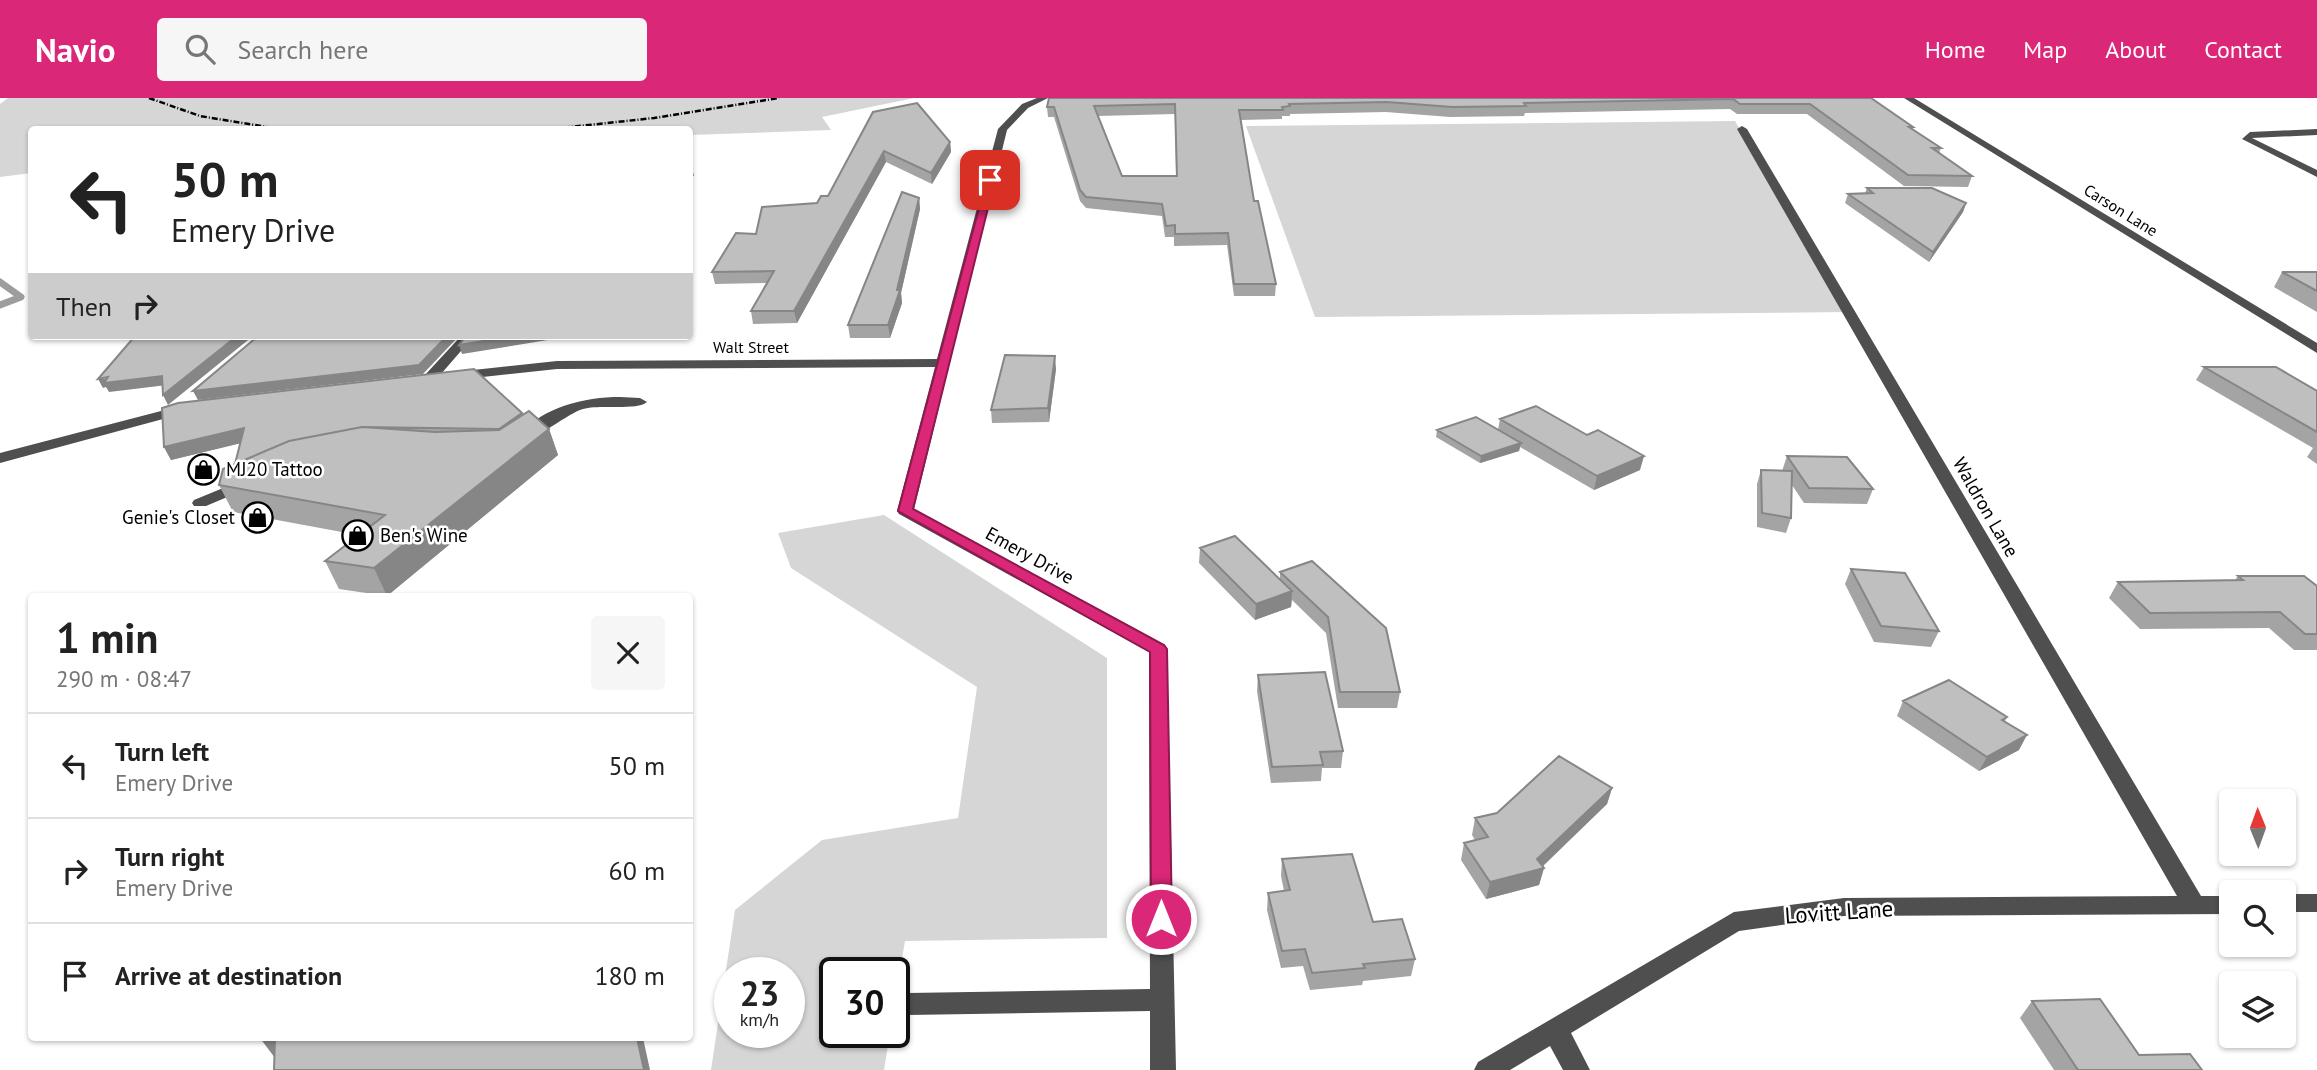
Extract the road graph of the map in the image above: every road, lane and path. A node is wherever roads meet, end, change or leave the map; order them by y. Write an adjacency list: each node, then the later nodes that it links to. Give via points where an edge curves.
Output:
1 (1044, 98): 8 (street, Emery Drive, via 1025,106 1003,129)
2 (1908, 98): 7 (street, Carson Lane)
3 (1742, 129): 17 (street, Waldron Lane)
4 (2317, 132): 5 (street, via 2250,135 2247,139)
5 (2317, 174)
6 (464, 340): 8 (street, Walt Street, via 422,380 557,365)
7 (2317, 349)
8 (945, 363): 19 (street, Emery Drive, via 905,511 1158,649)
9 (193, 402): 12 (street, via 172,412)
10 (640, 402): 11 (street, via 597,400 564,409)
11 (508, 448)
12 (0, 458)
13 (261, 477): 14 (street)
14 (200, 503)
15 (2317, 903): 16 (street)
16 (2296, 904)
17 (2194, 905): 18 (street, Lovitt Lane); 21 (street, Lovitt Lane, via 1844,907 1734,922)
18 (2219, 905)
19 (1162, 1000): 20 (street); 22 (street, Emery Drive)
20 (910, 1004)
21 (1555, 1029): 23 (street, Lovitt Lane); 24 (street)
22 (1163, 1070)
23 (1487, 1070)
24 (1577, 1070)

